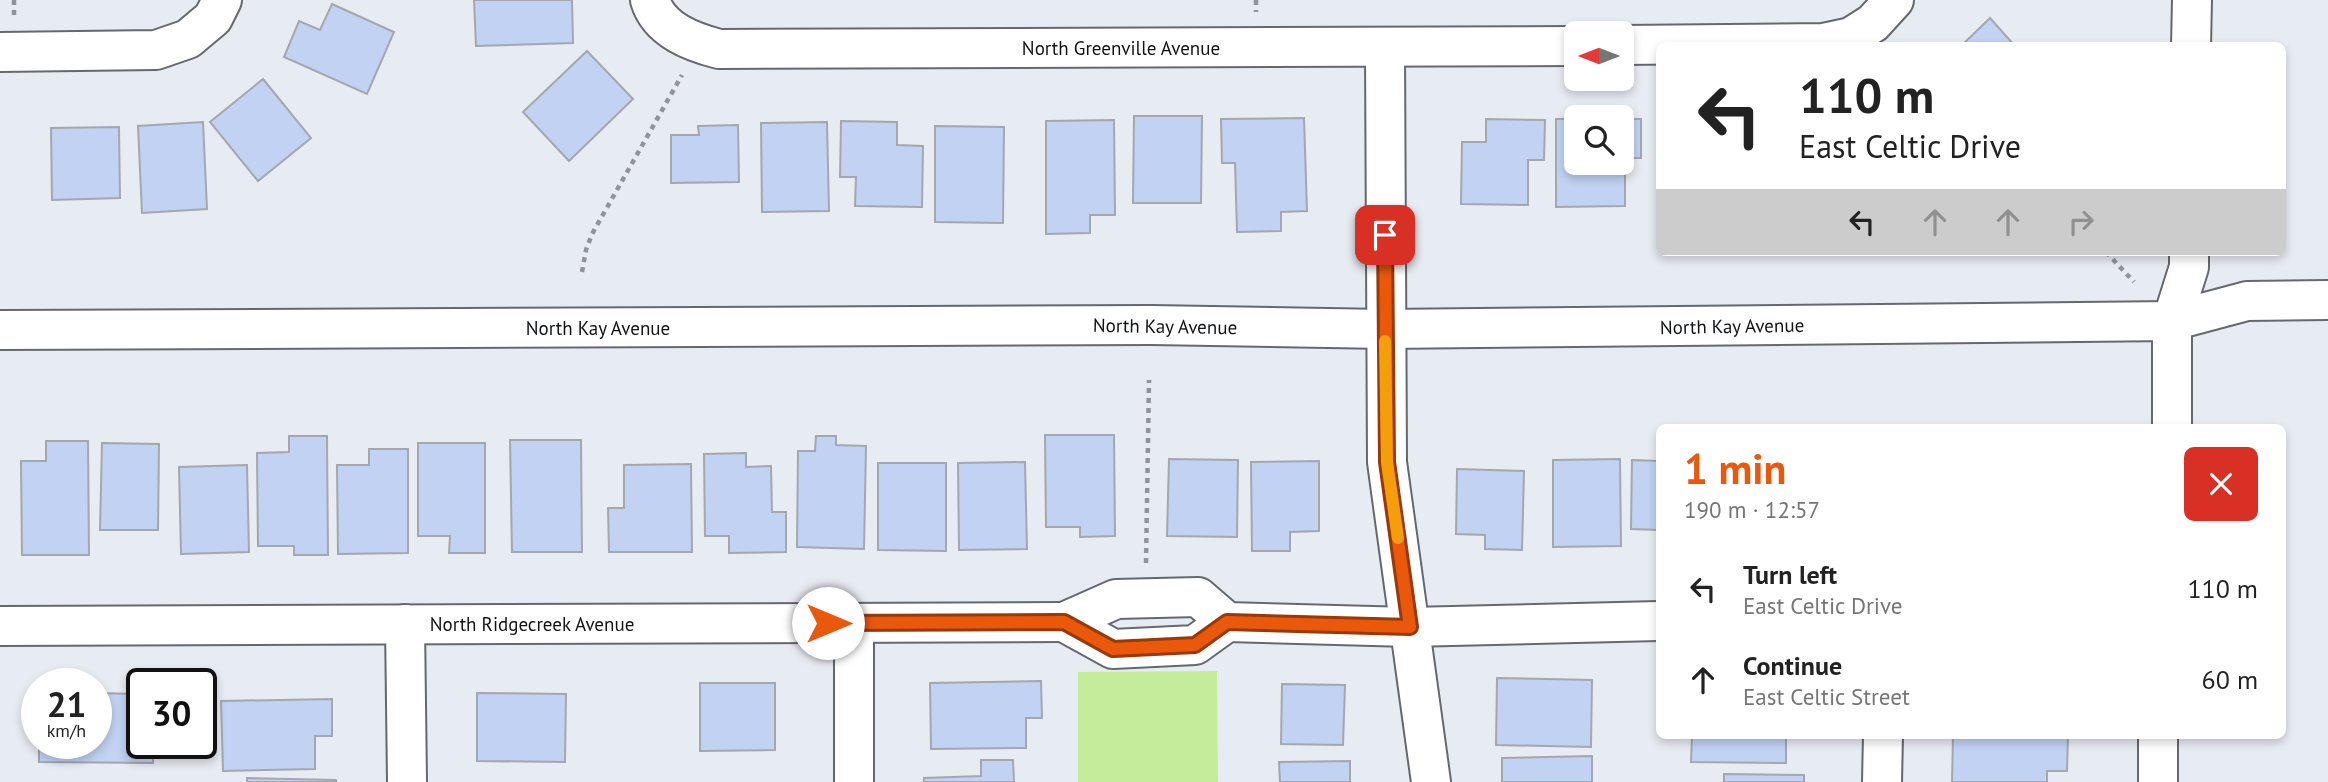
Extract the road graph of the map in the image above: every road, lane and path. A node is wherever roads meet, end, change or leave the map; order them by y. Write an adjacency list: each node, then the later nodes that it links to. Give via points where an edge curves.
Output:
1 (2192, 0): 6 (street)
2 (218, 9): 11 (street, via 188,39 156,50)
3 (1883, 11): 5 (street, via 1851,37)
4 (660, 15): 10 (street, North Greenville Avenue, via 696,43 719,49)
5 (1828, 42)
6 (2191, 42)
7 (1656, 45): 9 (street)
8 (1564, 46): 10 (street, North Greenville Avenue)
9 (1634, 46)
10 (1385, 48): 19 (street)
11 (0, 52)
12 (686, 68): 15 (path, via 592,234)
13 (2110, 256): 16 (path)
14 (2189, 256): 18 (street)
15 (582, 272)
16 (2134, 282)
17 (2328, 300): 18 (street, North Kay Avenue, via 2247,301)
18 (2172, 321): 19 (street, North Kay Avenue); 22 (street)
19 (1385, 329): 20 (street, North Kay Avenue, via 1137,325); 30 (street, via 1387,462)
20 (0, 330)
21 (1149, 380): 23 (path)
22 (2172, 424)
23 (1145, 598): 26 (street, North Ridgecreek Avenue, via 1116,599); 27 (street, North Ridgecreek Avenue, via 1198,597)
24 (1656, 621): 30 (street)
25 (854, 622): 26 (street, North Ridgecreek Avenue); 28 (street, North Ridgecreek Avenue); 34 (street)
26 (1064, 622): 27 (street, North Ridgecreek Avenue, via 1113,649 1195,645)
27 (1227, 622): 30 (street)
28 (405, 624): 29 (street, North Ridgecreek Avenue); 33 (street)
29 (0, 626)
30 (1410, 627): 35 (street)
31 (1883, 739): 36 (street)
32 (2158, 739): 37 (street)
33 (407, 782)
34 (854, 782)
35 (1431, 782)
36 (1882, 782)
37 (2158, 782)

